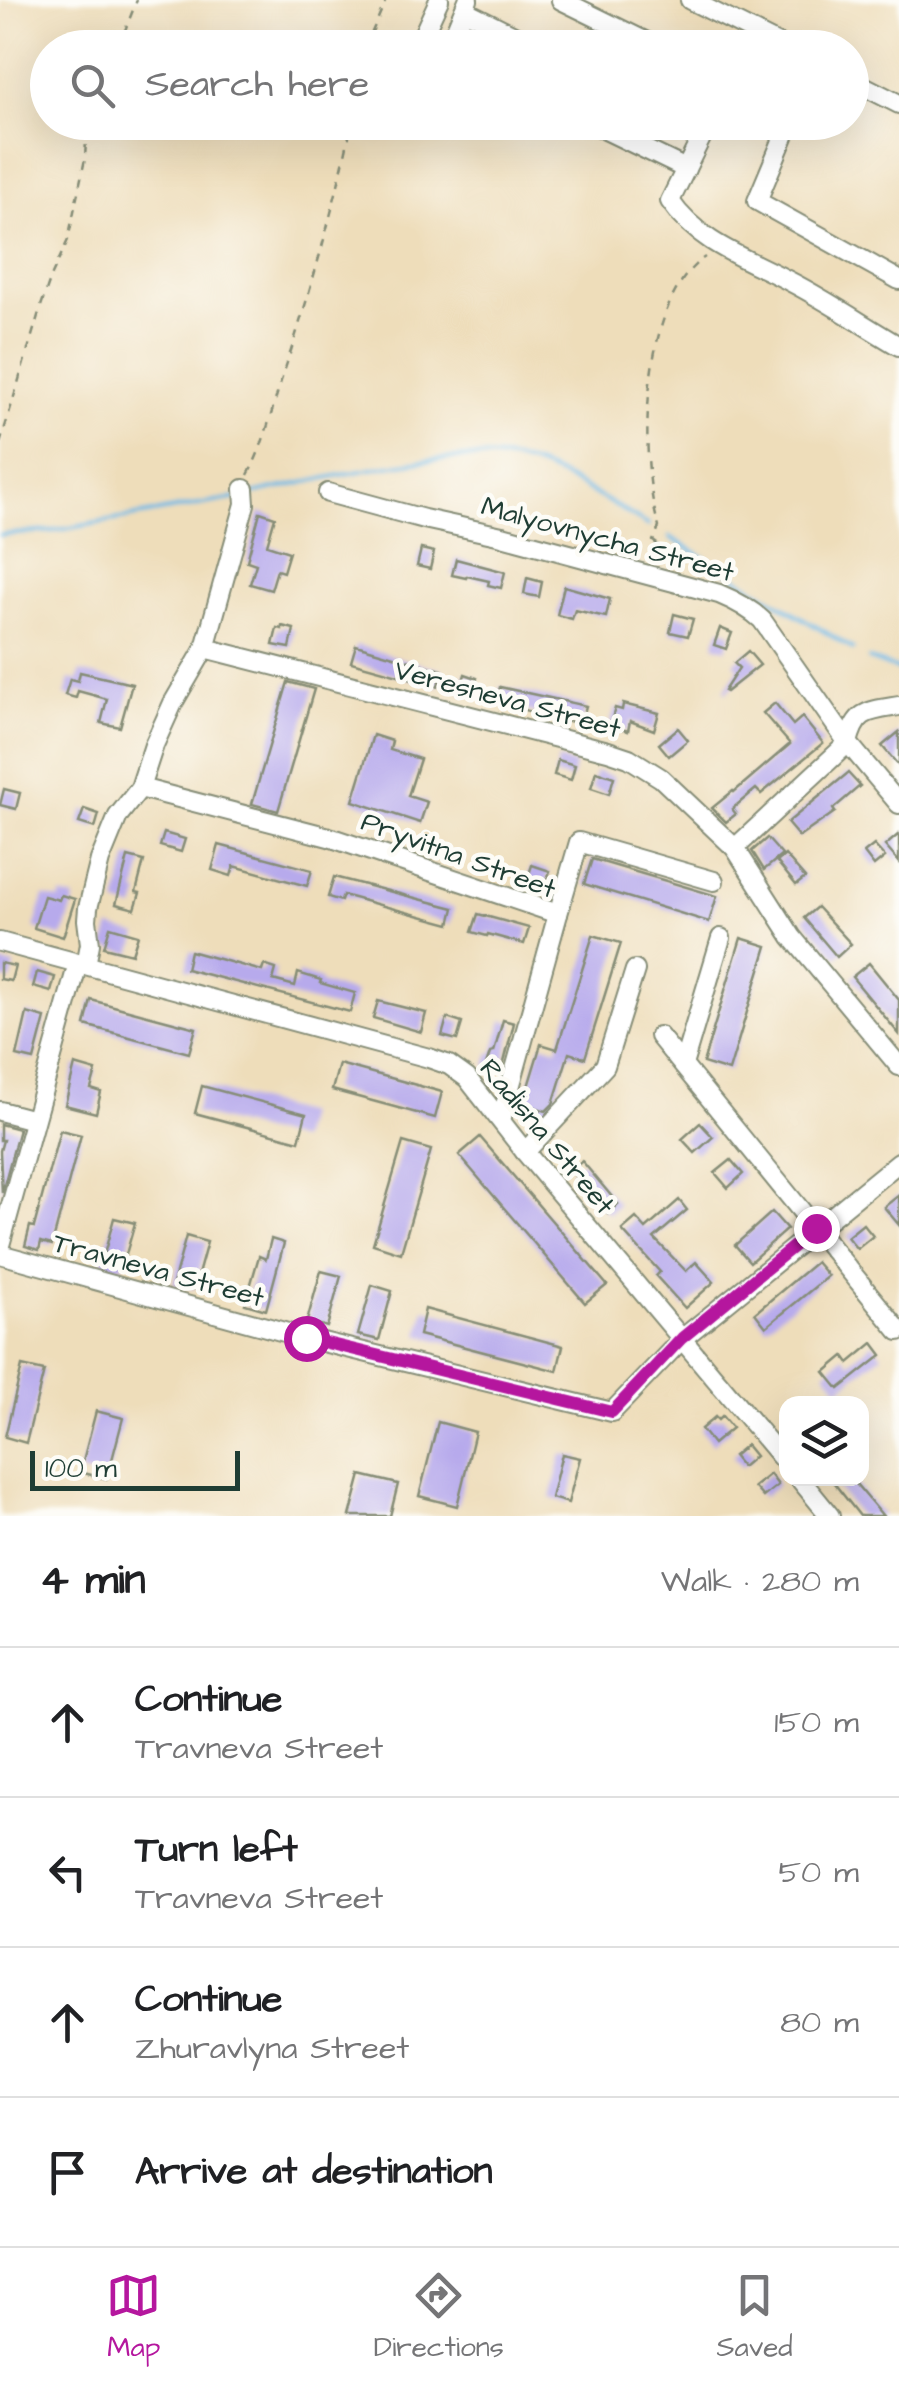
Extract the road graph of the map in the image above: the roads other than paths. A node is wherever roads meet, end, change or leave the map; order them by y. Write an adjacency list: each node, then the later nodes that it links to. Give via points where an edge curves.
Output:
1 (439, 0): 5 (street)
2 (561, 0): 8 (street)
3 (690, 0): 9 (street)
4 (466, 5): 6 (street); 7 (street)
5 (425, 30)
6 (456, 30)
7 (509, 30)
8 (622, 30)
9 (750, 30)
10 (869, 89): 11 (street)
11 (899, 104)
12 (626, 140): 15 (street)
13 (697, 140): 15 (street)
14 (783, 140): 16 (street, via 757,202)
15 (686, 169): 17 (street, via 670,201 681,218)
16 (899, 280)
17 (899, 346)
18 (328, 493): 22 (street, Malyovnycha Street, via 719,594 749,608)
19 (245, 496): 20 (street)
20 (205, 648): 23 (street, via 172,703); 25 (street, Veresneva Street, via 629,758 661,778)
21 (899, 706): 22 (street, via 862,715)
22 (848, 743): 24 (street, Malyovnycha Street); 25 (street)
23 (140, 788): 27 (street, Pryvitna Street, via 328,837); 30 (street, via 118,816 100,860)
24 (899, 804)
25 (735, 848): 34 (street, Veresneva Street, via 792,938)
26 (714, 881): 27 (street, via 579,842)
27 (558, 914): 37 (street, Pryvitna Street)
28 (721, 938): 33 (street)
29 (0, 942): 30 (street, Radisna Street)
30 (82, 964): 36 (street); 37 (street, Radisna Street, via 450,1065)
31 (635, 970): 38 (street, via 604,1066)
32 (659, 1036): 33 (street)
33 (683, 1065): 40 (street)
34 (899, 1066)
35 (0, 1111): 36 (street)
36 (34, 1120): 41 (street)
37 (500, 1120): 38 (street, Radisna Street)
38 (525, 1152): 44 (street, Radisna Street)
39 (899, 1162): 40 (street)
40 (816, 1228): 43 (street); 44 (street)
41 (0, 1244)
42 (0, 1254): 44 (street, Travneva Street, via 612,1412)
43 (899, 1331)
44 (682, 1338): 45 (street, Radisna Street)
45 (779, 1455)
46 (806, 1486): 47 (street)
47 (830, 1516)

